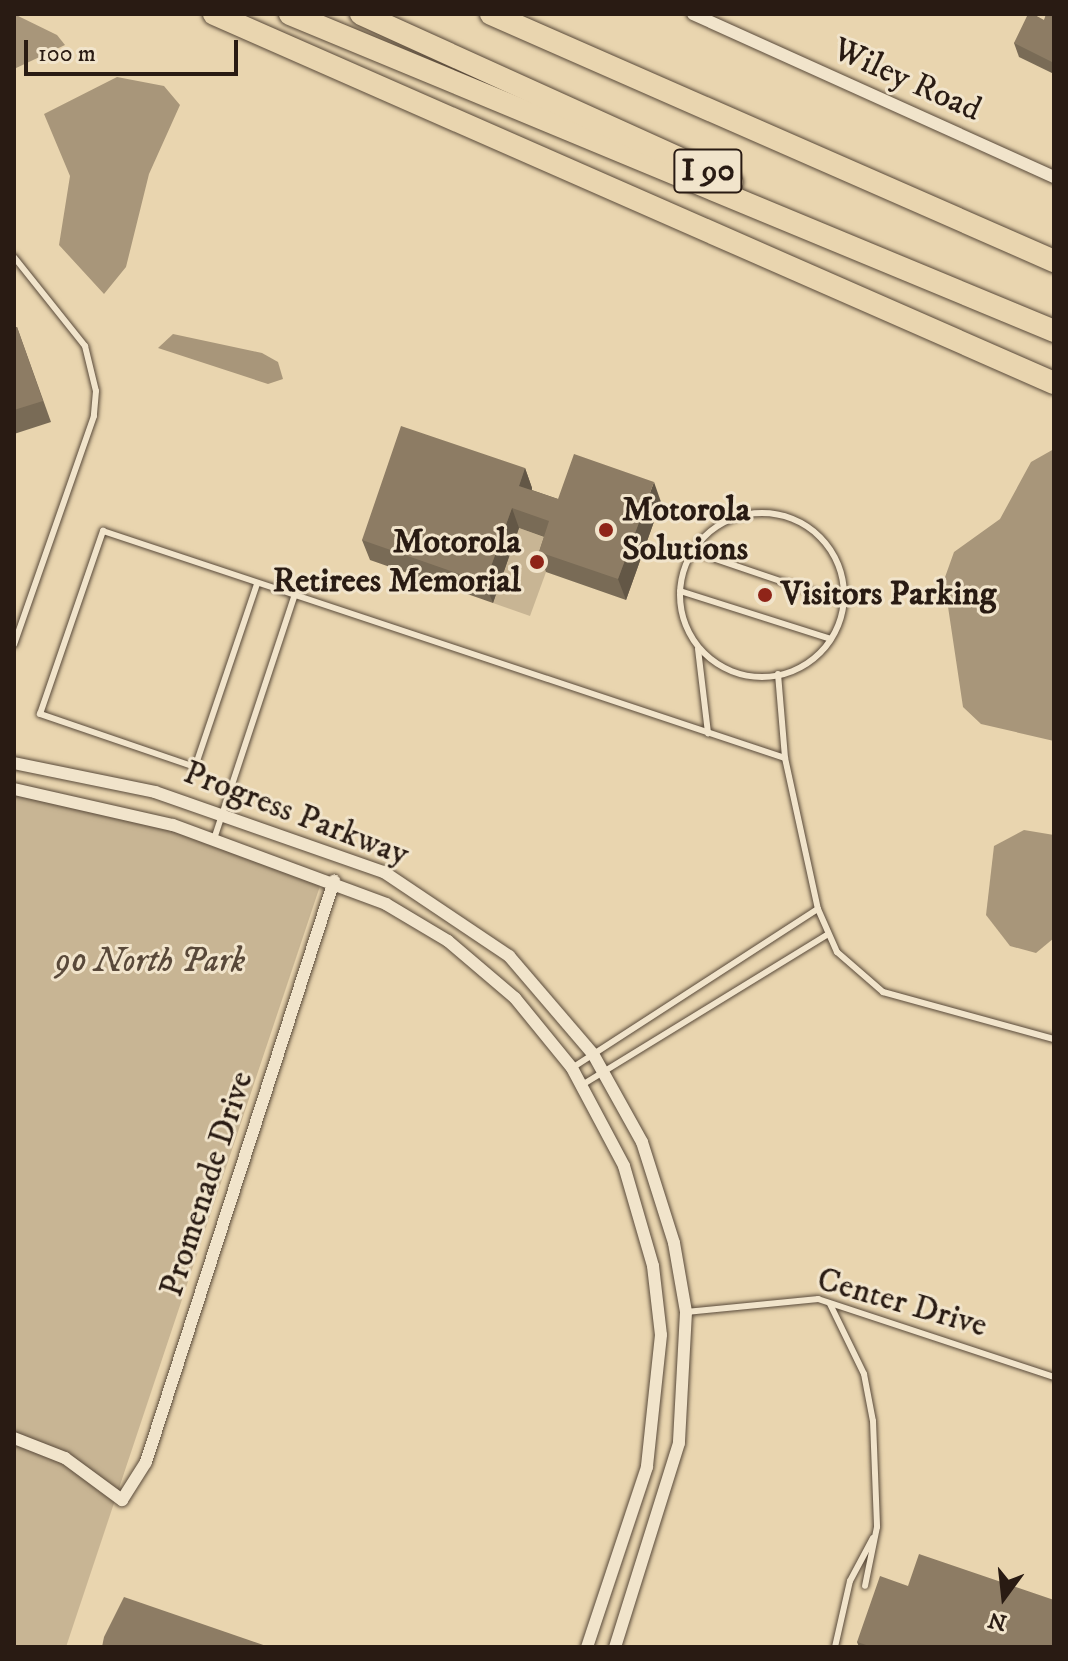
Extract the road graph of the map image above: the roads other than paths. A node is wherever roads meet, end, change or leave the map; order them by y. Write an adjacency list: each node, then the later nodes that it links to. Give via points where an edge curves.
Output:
1 (214, 14): 10 (highway)
2 (290, 14): 9 (highway)
3 (361, 14): 9 (highway, I 90)
4 (491, 14): 8 (highway, I 90)
5 (693, 14): 6 (street, Wiley Road)
6 (1054, 177)
7 (14, 257): 17 (lane, via 85,346 96,391 94,416)
8 (1054, 261)
9 (1054, 330)
10 (1054, 383)
11 (692, 551): 13 (lane); 15 (lane); 15 (lane, via 735,518 789,517 832,550)
12 (257, 584): 12 (lane, via 195,767 40,714 103,531); 14 (lane)
13 (680, 591): 16 (lane); 18 (lane, via 686,629)
14 (294, 597): 20 (lane); 24 (lane)
15 (845, 603): 16 (lane)
16 (831, 639): 19 (lane, via 798,671)
17 (14, 644)
18 (698, 649): 19 (lane, via 751,678); 20 (lane)
19 (778, 674): 21 (lane)
20 (708, 733): 21 (lane)
21 (785, 758): 27 (lane)
22 (14, 763): 24 (street, Progress Parkway)
23 (14, 789): 25 (street, Progress Parkway)
24 (223, 812): 25 (lane); 30 (street, Progress Parkway, via 362,862 445,907 538,985)
25 (214, 839): 26 (street, Progress Parkway)
26 (334, 881): 31 (street, Progress Parkway, via 417,921 480,966); 37 (street, Promenade Drive, via 146,1462 122,1500 65,1458)
27 (818, 909): 28 (lane); 30 (lane)
28 (827, 935): 29 (lane, via 857,974 883,992); 32 (lane)
29 (1054, 1039)
30 (593, 1054): 31 (lane); 32 (street, Progress Parkway)
31 (572, 1068): 33 (street, Progress Parkway)
32 (604, 1072): 33 (lane); 35 (street, Progress Parkway, via 642,1142 674,1243)
33 (582, 1085): 40 (street, Progress Parkway, via 624,1166 653,1266 661,1335 647,1467)
34 (829, 1302): 35 (lane, Center Drive); 36 (lane, Center Drive); 38 (lane, via 864,1374)
35 (686, 1312): 41 (street, Progress Parkway, via 679,1443)
36 (1054, 1377)
37 (14, 1438)
38 (876, 1532): 39 (lane); 42 (lane, via 850,1581)
39 (865, 1586)
40 (587, 1647)
41 (615, 1647)
42 (835, 1647)

